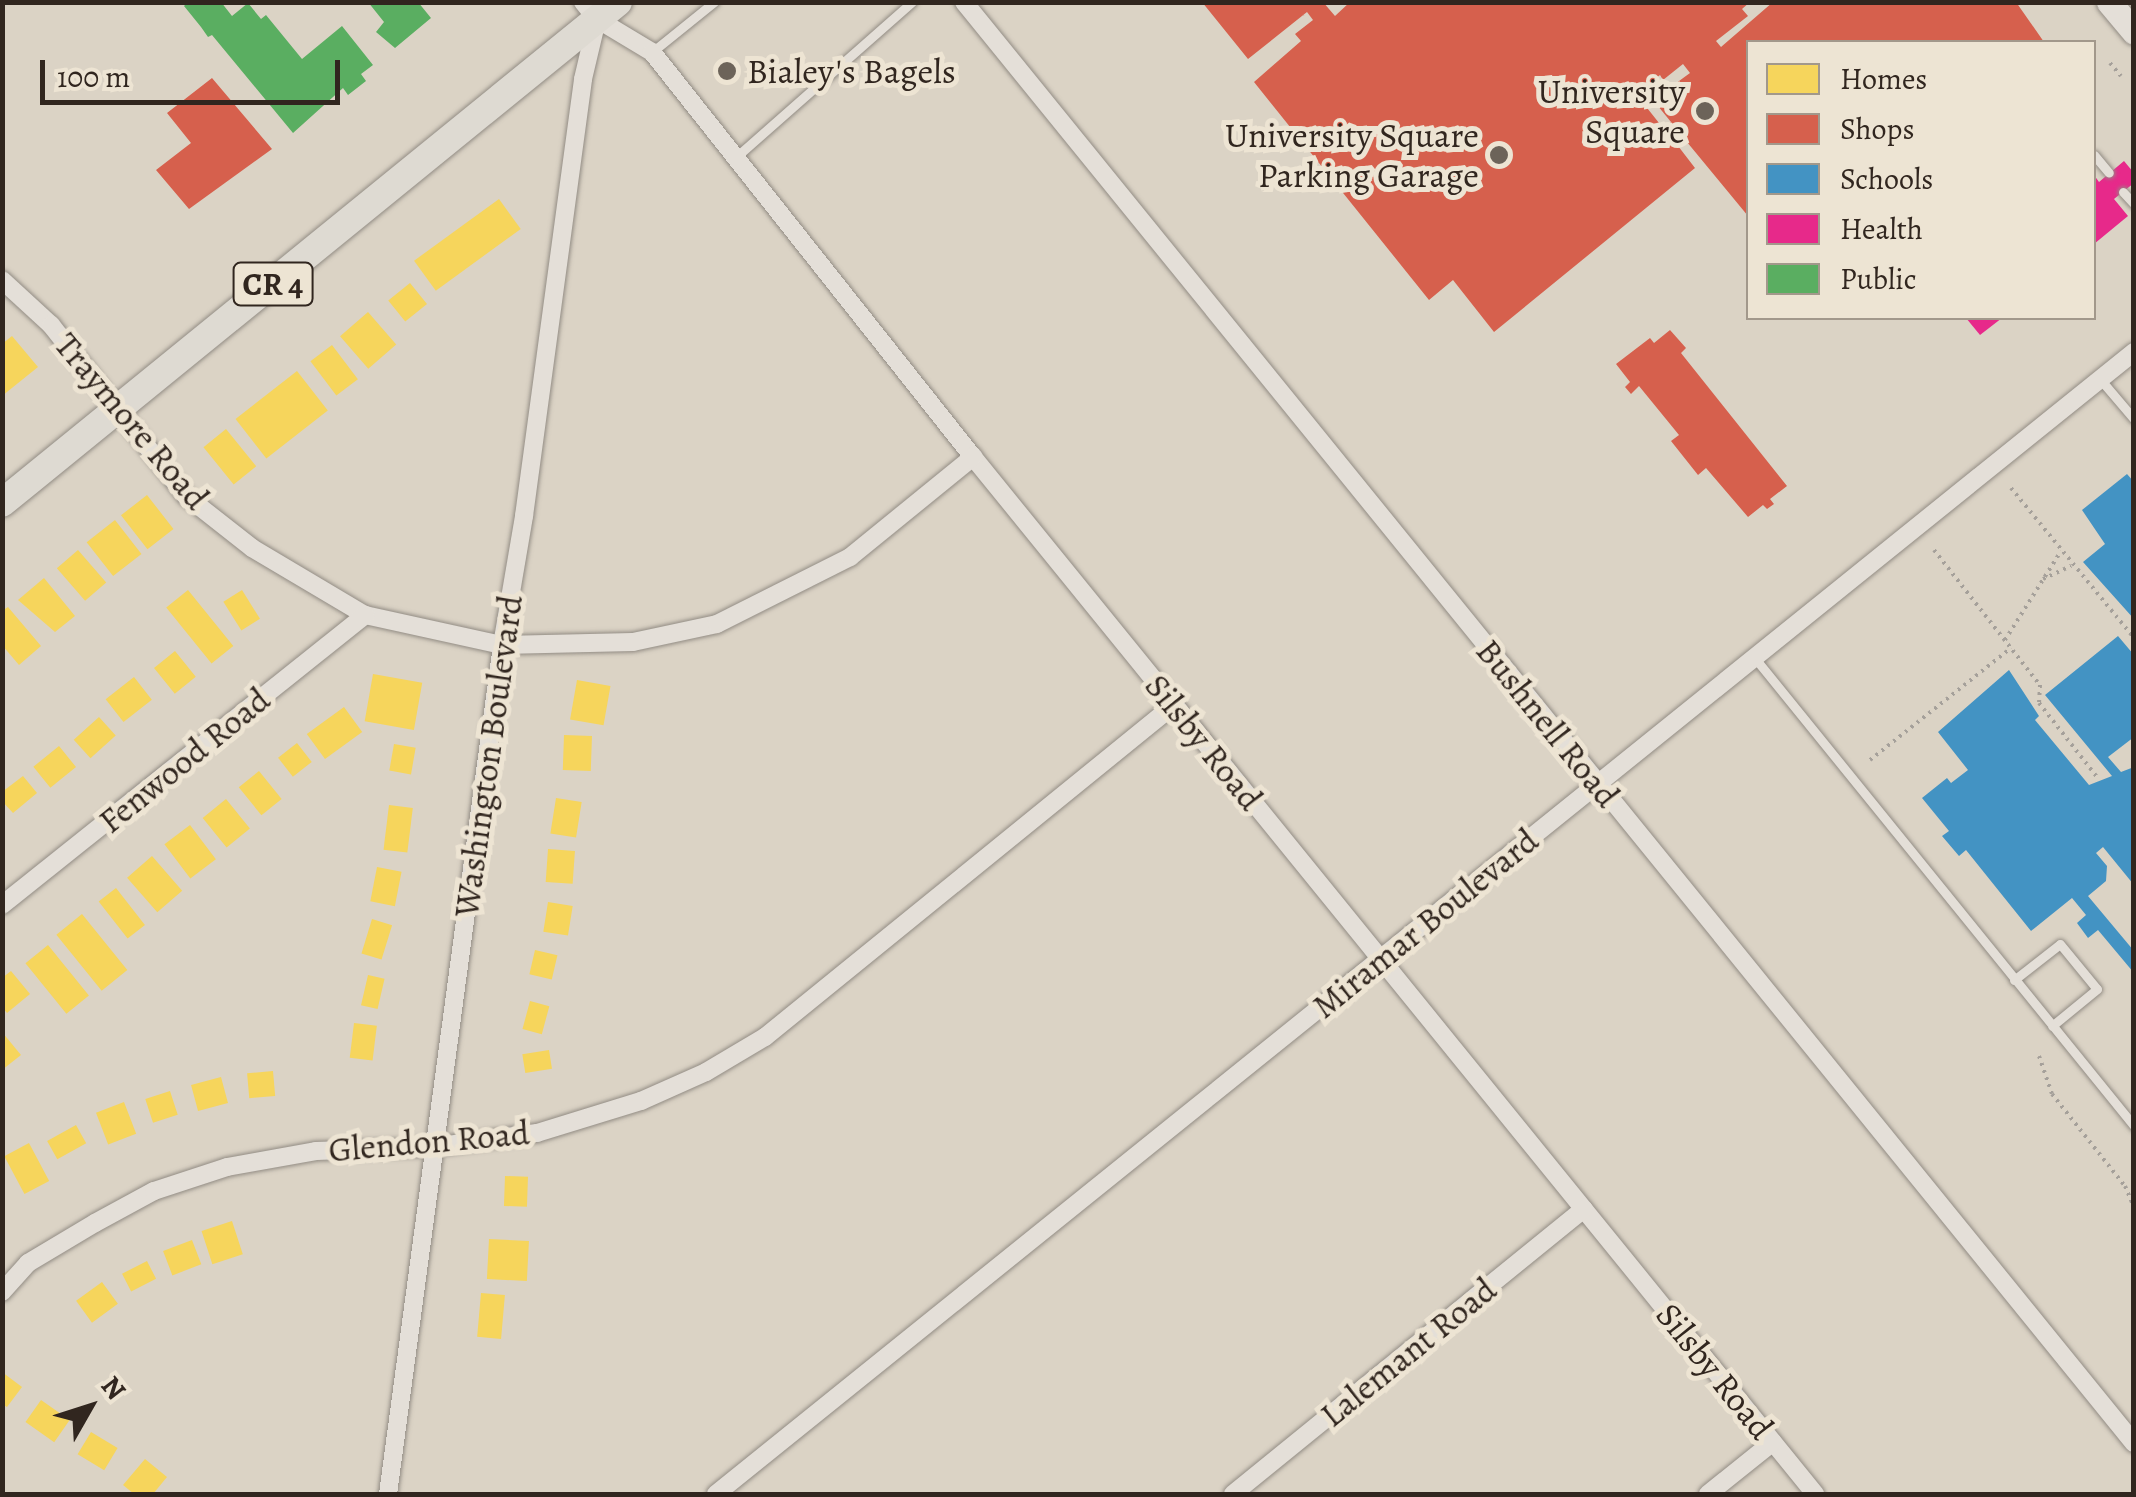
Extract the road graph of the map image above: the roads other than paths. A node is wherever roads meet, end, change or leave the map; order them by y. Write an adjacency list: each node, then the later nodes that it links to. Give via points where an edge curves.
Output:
1 (714, 2): 7 (lane)
2 (912, 2): 8 (lane)
3 (964, 2): 24 (street, Bushnell Road)
4 (2109, 2): 6 (main road)
5 (599, 8): 7 (street, Silsby Road); 16 (main road, CR 4); 21 (street, Washington Boulevard, via 583,79)
6 (2134, 32)
7 (652, 52): 8 (street, Silsby Road)
8 (736, 157): 18 (street, Silsby Road)
9 (2096, 158): 10 (lane)
10 (2109, 174)
11 (2124, 192): 12 (lane)
12 (2134, 204)
13 (2, 280): 16 (street, Traymore Road, via 40,312)
14 (2134, 352): 15 (street, Miramar Boulevard)
15 (2100, 378): 17 (lane); 22 (street, Miramar Boulevard)
16 (118, 411): 19 (main road, CR 4); 20 (street, Traymore Road, via 186,496 252,548)
17 (2134, 419)
18 (973, 457): 21 (street, Traymore Road, via 850,557 716,624 632,642); 23 (street, Silsby Road)
19 (2, 503)
20 (365, 616): 21 (street, Traymore Road); 25 (street, Fenwood Road)
21 (502, 646): 30 (street, Washington Boulevard)
22 (1754, 657): 24 (street, Miramar Boulevard); 27 (lane)
23 (1174, 705): 26 (street, Silsby Road); 30 (street, Glendon Road, via 764,1037 706,1072 642,1101 537,1132)
24 (1596, 784): 26 (street, Miramar Boulevard); 34 (street, Bushnell Road)
25 (2, 905)
26 (1380, 960): 31 (street, Silsby Road); 36 (street, Miramar Boulevard)
27 (2014, 980): 28 (lane); 28 (lane, via 2060,944 2097,989)
28 (2052, 1026): 29 (lane)
29 (2134, 1126)
30 (433, 1147): 32 (street, Glendon Road, via 316,1151 227,1167 154,1191 28,1263); 35 (street, Washington Boulevard)
31 (1584, 1209): 33 (street, Silsby Road); 37 (street, Lalemant Road)
32 (2, 1292)
33 (1772, 1442): 38 (street); 39 (street, Silsby Road)
34 (2134, 1443)
35 (388, 1494)
36 (716, 1494)
37 (1232, 1494)
38 (1708, 1494)
39 (1816, 1494)

